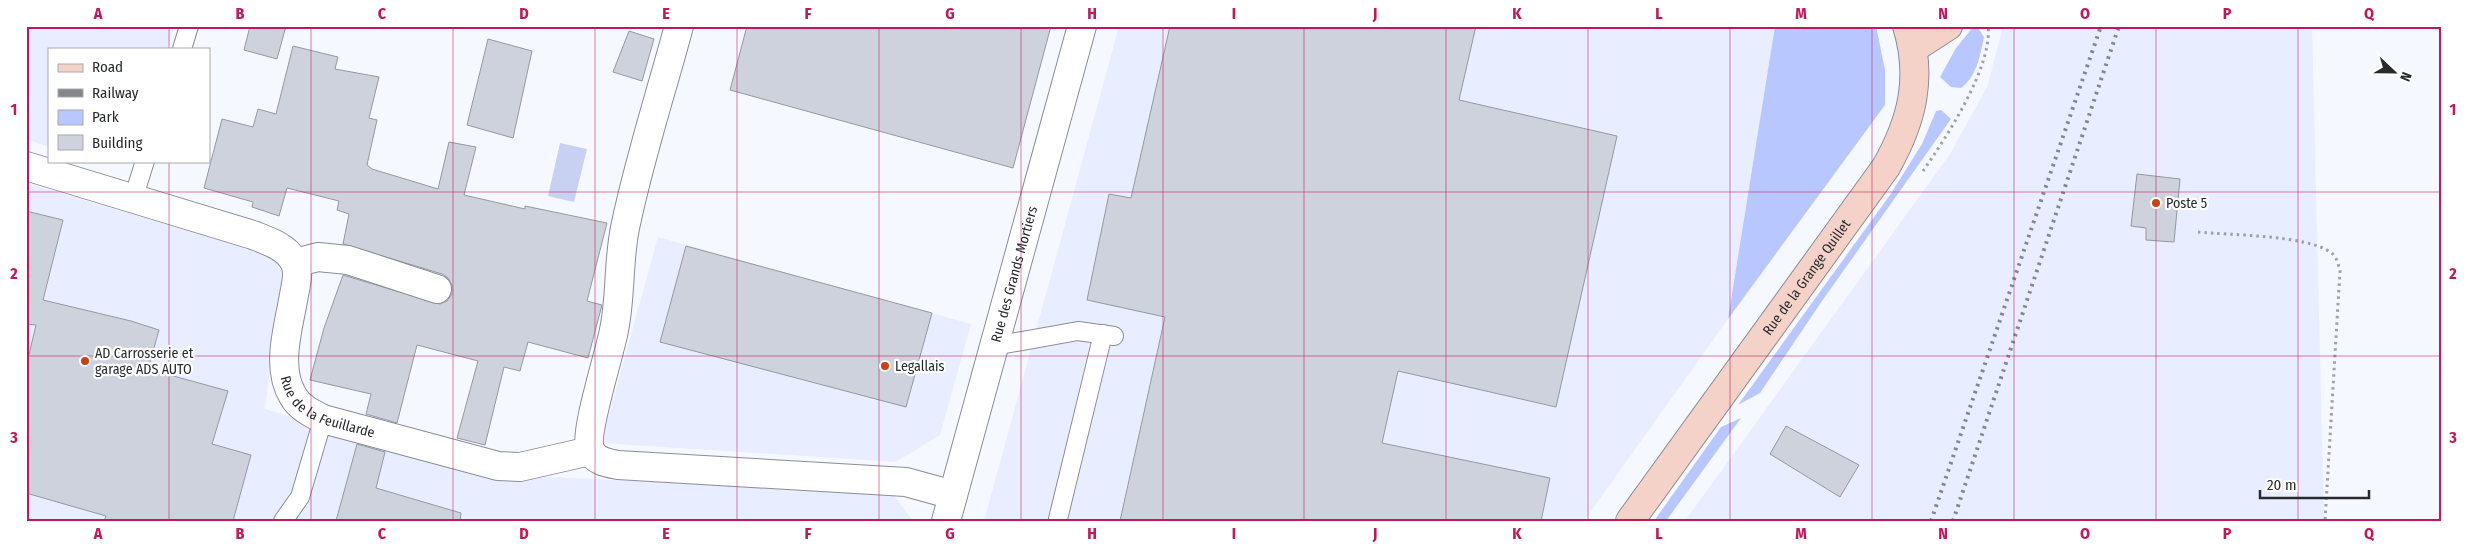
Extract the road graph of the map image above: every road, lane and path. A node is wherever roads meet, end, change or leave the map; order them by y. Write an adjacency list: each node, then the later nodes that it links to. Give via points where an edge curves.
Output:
1 (189, 26): 6 (lane)
2 (679, 26): 15 (street, via 624,231 616,319 593,420)
3 (1082, 26): 13 (street, Rue des Grands Mortiers)
4 (1948, 26): 5 (street, Rue de la Grange Quillet)
5 (1911, 37): 20 (street, Rue de la Grange Quillet, via 1914,80 1909,119 1900,143 1886,167)
6 (182, 48)
7 (145, 162): 9 (lane)
8 (26, 166): 9 (street)
9 (133, 198): 11 (street, via 253,235 275,244)
10 (2198, 232): 21 (path, via 2253,235 2308,244 2332,253 2337,261 2340,272)
11 (296, 263): 12 (street, via 318,257 348,260); 14 (street, Rue de la Feuillarde, via 297,277 285,349 286,380 293,397 304,409)
12 (437, 289)
13 (994, 346): 16 (street, Rue des Grands Mortiers); 17 (lane, via 1078,331 1109,335)
14 (323, 419): 15 (street, Rue de la Feuillarde, via 498,466 520,467); 18 (lane, via 300,497)
15 (590, 451): 16 (street, via 602,461 618,465 906,482)
16 (953, 495): 19 (street, Rue des Grands Mortiers)
17 (1058, 519)
18 (283, 521)
19 (946, 521)
20 (1630, 521)
21 (2325, 521)

